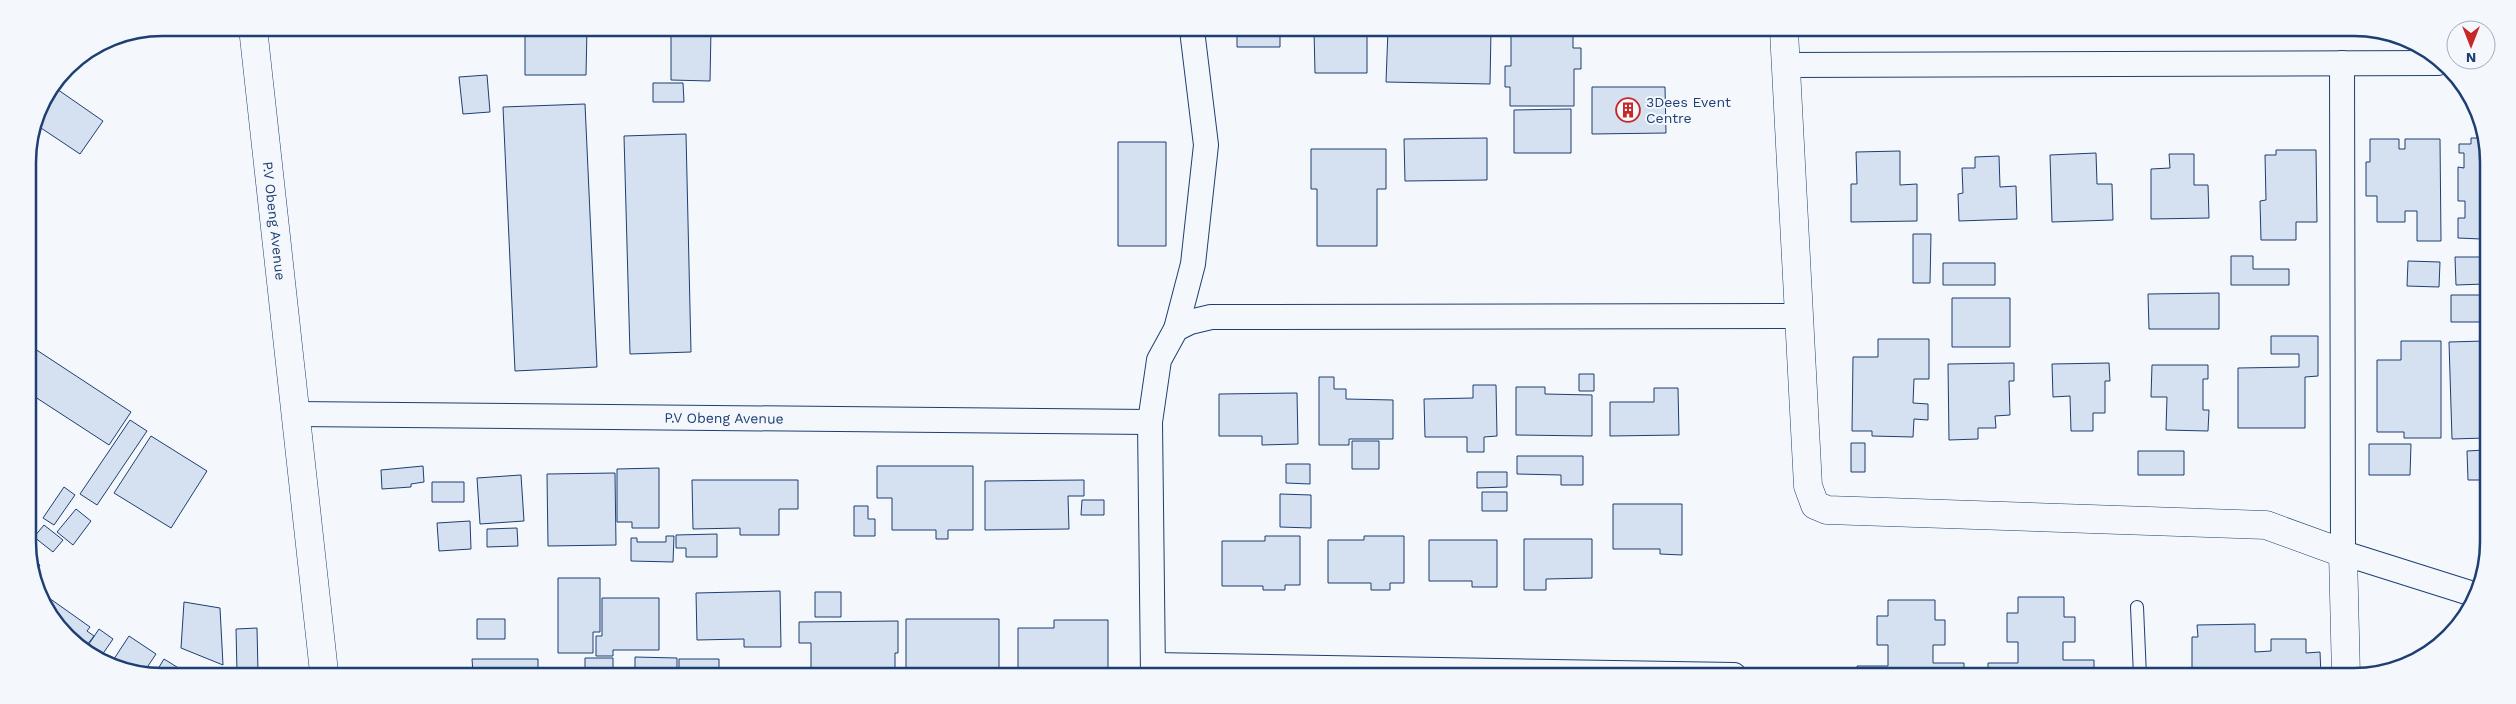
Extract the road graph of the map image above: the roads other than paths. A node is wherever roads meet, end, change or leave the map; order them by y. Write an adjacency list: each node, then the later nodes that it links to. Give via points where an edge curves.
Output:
1 (1784, 36): 6 (street)
2 (254, 37): 9 (street, P.V Obeng Avenue)
3 (1193, 37): 8 (street, via 1206,145 1193,264)
4 (2342, 63): 5 (street); 6 (street); 11 (street)
5 (2430, 63)
6 (1786, 65): 7 (street)
7 (1800, 316): 8 (street, via 1211,317 1190,322); 11 (street, via 1808,486 1815,505 1827,510 2266,524)
8 (1176, 330): 10 (street, via 1159,360)
9 (296, 414): 10 (street, P.V Obeng Avenue); 16 (street, P.V Obeng Avenue)
10 (1150, 422): 17 (street)
11 (2343, 553): 12 (street); 15 (street)
12 (2469, 593)
13 (2137, 607): 14 (lane)
14 (2140, 667)
15 (2346, 667)
16 (324, 668)
17 (1153, 668)

